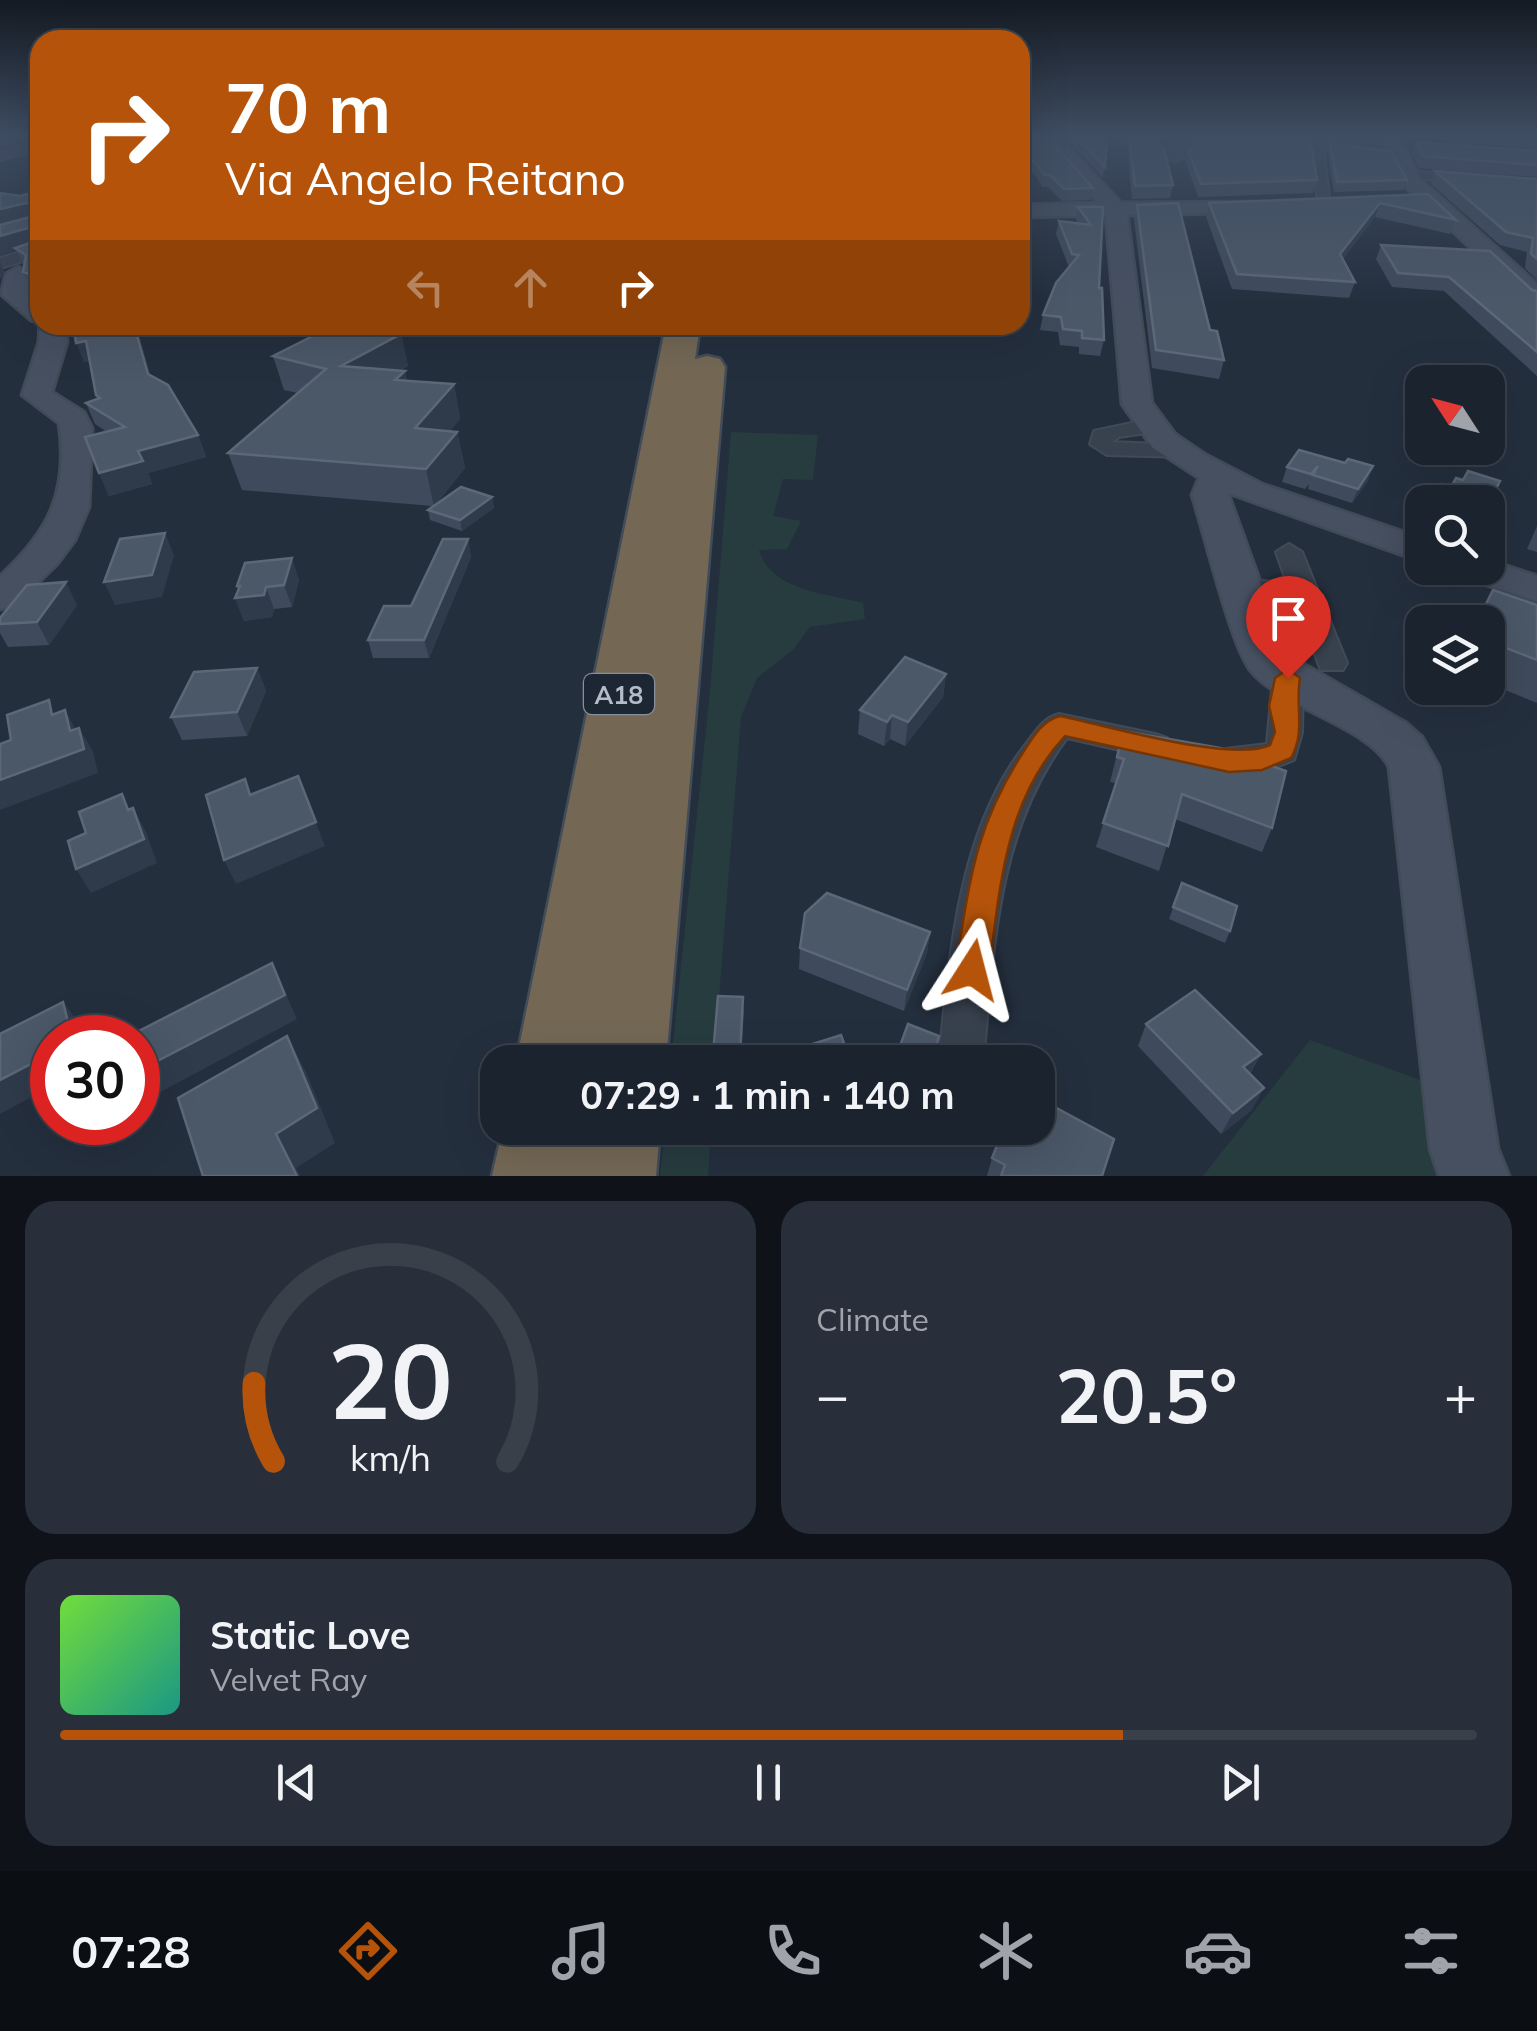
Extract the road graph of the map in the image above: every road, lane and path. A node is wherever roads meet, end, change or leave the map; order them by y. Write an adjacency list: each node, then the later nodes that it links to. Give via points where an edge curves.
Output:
1 (1098, 191): 7 (street)
2 (1314, 191): 6 (street)
3 (1396, 191): 5 (street)
4 (1436, 191): 10 (street)
5 (1393, 197)
6 (1314, 202): 7 (street)
7 (1116, 210): 8 (street); 16 (street, via 1137,404)
8 (1030, 211)
9 (14, 271): 12 (street, via 14,294)
10 (1526, 280): 11 (street)
11 (1537, 298)
12 (30, 306)
13 (56, 335): 25 (street, via 37,395 73,419 74,503 62,535)
14 (681, 335): 27 (highway, A18)
15 (711, 335): 28 (highway, A18)
16 (1151, 426): 17 (street); 17 (street, via 1114,430 1101,444)
17 (1180, 452): 18 (street)
18 (1219, 476): 19 (street); 22 (street, via 1210,496)
19 (1405, 545)
20 (1288, 552): 24 (street)
21 (1505, 578): 23 (street)
22 (1242, 588): 24 (street); 26 (street, via 1266,660)
23 (1537, 589)
24 (1305, 594): 26 (street)
25 (0, 597)
26 (1299, 671): 29 (street, via 1282,706 1288,732 1282,751 1262,760 1229,762 1060,725 1046,740 1009,798 990,849); 32 (street, via 1390,735 1414,767)
27 (559, 1045)
28 (628, 1045)
29 (963, 1045)
30 (542, 1145): 33 (highway)
31 (616, 1145): 34 (highway)
32 (1467, 1167)
33 (536, 1176)
34 (612, 1176)

